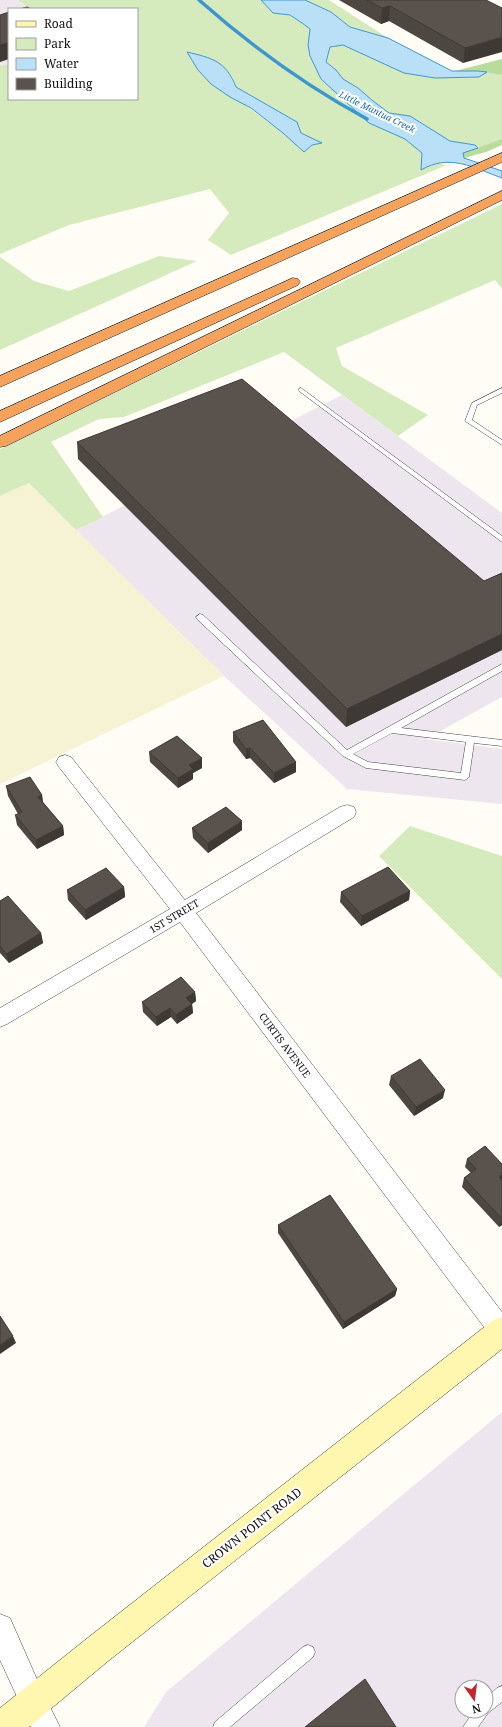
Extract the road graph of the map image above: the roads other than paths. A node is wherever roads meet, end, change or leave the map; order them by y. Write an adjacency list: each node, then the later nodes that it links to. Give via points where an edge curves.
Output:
1 (502, 157): 3 (highway)
2 (498, 192): 8 (highway); 9 (highway)
3 (151, 315): 4 (highway, via 75,338); 5 (highway)
4 (0, 371)
5 (0, 382)
6 (301, 390): 11 (lane)
7 (502, 390): 10 (lane, via 474,404 468,421)
8 (0, 417)
9 (0, 442)
10 (502, 443)
11 (502, 540)
12 (200, 617): 17 (lane)
13 (502, 667): 14 (lane)
14 (391, 730): 15 (lane); 17 (lane)
15 (470, 740): 16 (lane); 17 (lane, via 465,777 366,765)
16 (502, 743)
17 (346, 754)
18 (65, 762): 20 (street, CURTIS AVENUE)
19 (347, 812): 20 (street, 1ST STREET)
20 (183, 911): 21 (street, 1ST STREET); 22 (street, CURTIS AVENUE)
21 (0, 1018)
22 (502, 1331): 27 (main road, CROWN POINT ROAD)
23 (0, 1628): 27 (street)
24 (308, 1652): 29 (lane)
25 (502, 1693): 26 (lane)
26 (494, 1700)
27 (40, 1715): 28 (main road, CROWN POINT ROAD)
28 (3, 1727)
29 (220, 1727)

